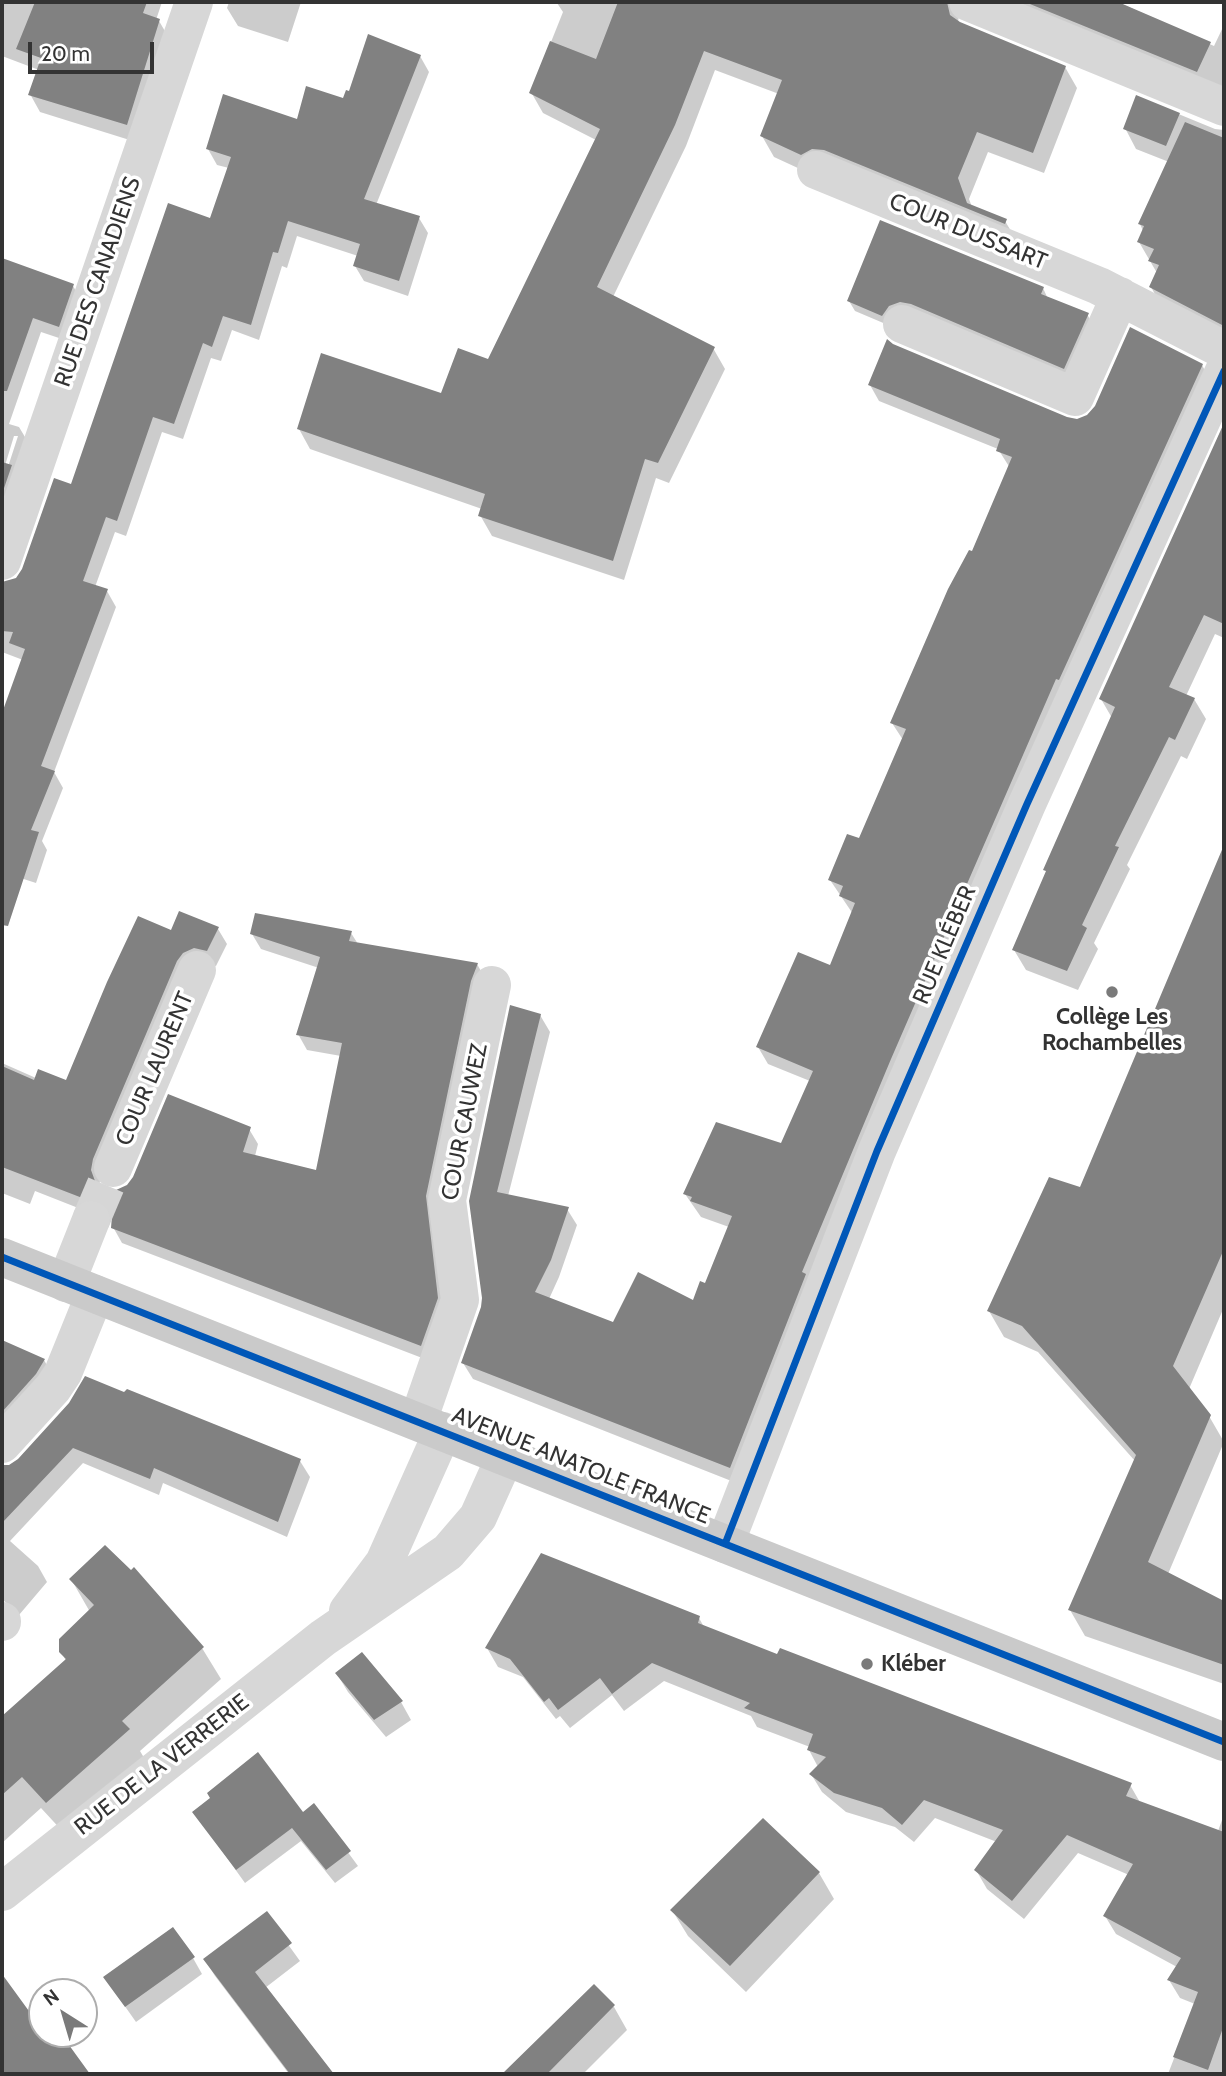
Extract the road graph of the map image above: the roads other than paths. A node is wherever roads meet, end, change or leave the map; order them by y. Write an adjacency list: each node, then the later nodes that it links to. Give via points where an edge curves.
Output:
1 (194, 2): 9 (street, RUE DES CANADIENS)
2 (968, 2): 3 (street)
3 (1224, 107)
4 (816, 170): 5 (street, COUR DUSSART)
5 (1120, 296): 6 (street, via 1075,397); 7 (street, COUR DUSSART)
6 (902, 324)
7 (1224, 350)
8 (1224, 371): 19 (street, RUE KLÉBER, via 1027,804 877,1151)
9 (2, 561)
10 (197, 970): 12 (street, COUR LAURENT)
11 (492, 985): 16 (street, COUR CAUWEZ, via 447,1200 460,1300)
12 (113, 1168)
13 (92, 1220): 15 (street)
14 (2, 1257): 15 (main road, AVENUE ANATOLE FRANCE)
15 (81, 1288): 16 (main road, AVENUE ANATOLE FRANCE); 17 (street, via 62,1373)
16 (430, 1426): 18 (main road, AVENUE ANATOLE FRANCE); 20 (street, RUE DE LA VERRERIE, via 384,1563)
17 (2, 1444)
18 (505, 1457): 19 (main road, AVENUE ANATOLE FRANCE); 20 (street, RUE DE LA VERRERIE, via 478,1517 463,1538 430,1567)
19 (725, 1544): 21 (main road, AVENUE ANATOLE FRANCE)
20 (323, 1639): 22 (street, RUE DE LA VERRERIE)
21 (1224, 1742)
22 (2, 1892)

